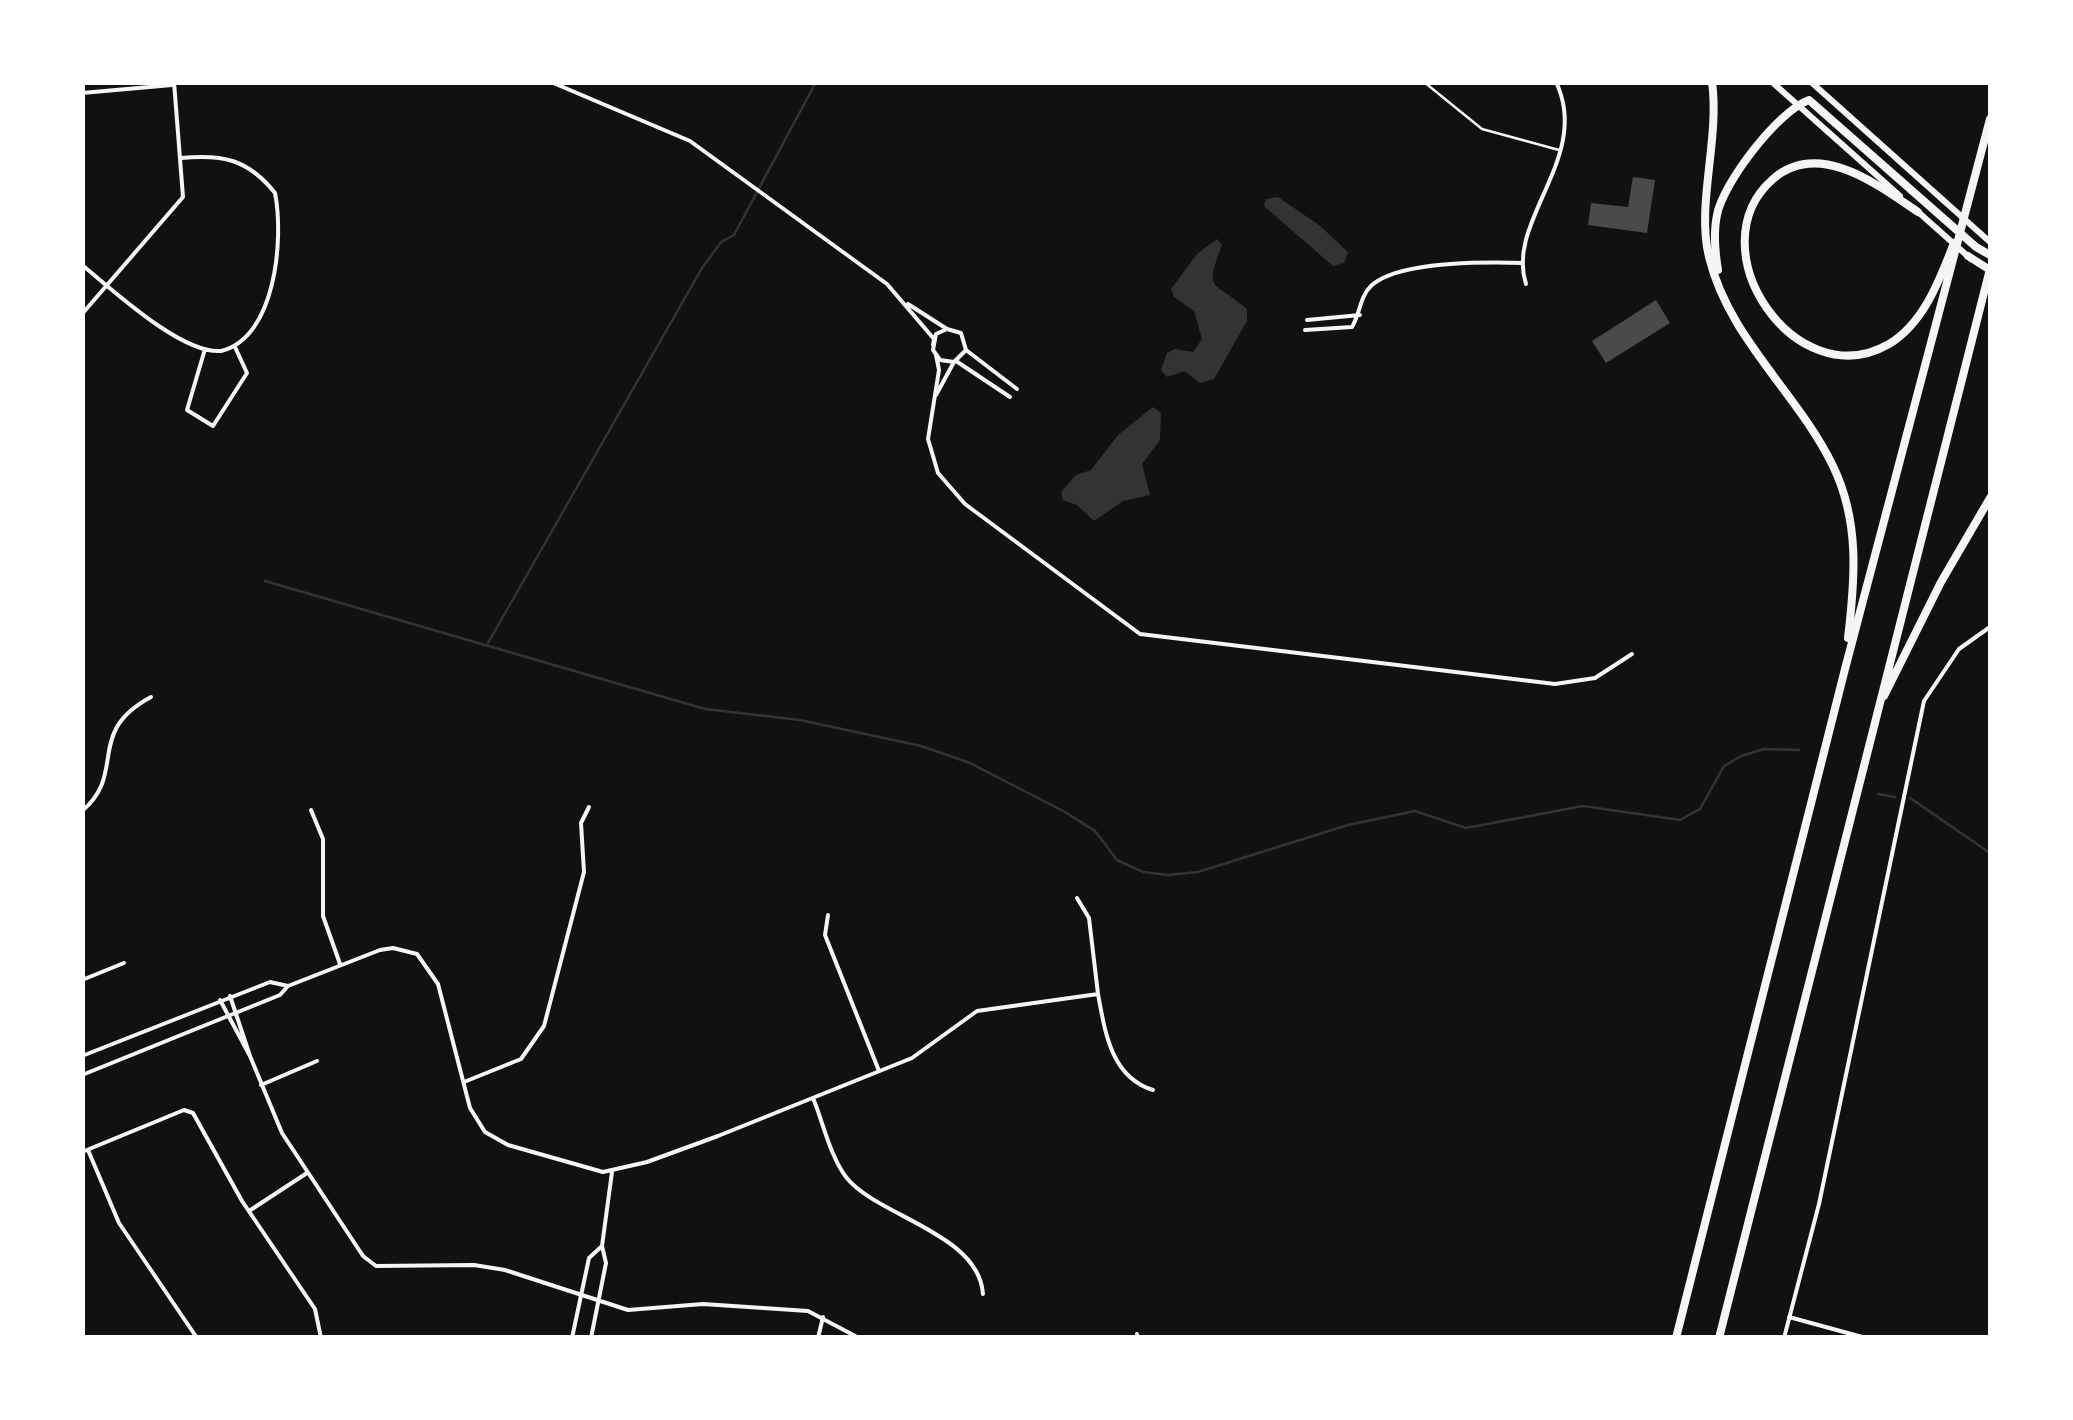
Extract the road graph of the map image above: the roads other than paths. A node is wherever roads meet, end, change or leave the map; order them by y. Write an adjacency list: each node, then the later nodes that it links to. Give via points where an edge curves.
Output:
1 (98, 82): 10 (street)
2 (552, 82): 27 (street, via 690,141)
3 (1424, 82): 14 (lane, via 1482,130)
4 (1556, 82): 14 (street, via 1568,121)
5 (1712, 82): 26 (highway, via 1716,137 1708,254)
6 (1772, 82): 12 (main road)
7 (1811, 82): 18 (main road)
8 (82, 83): 11 (street)
9 (174, 84): 10 (street); 15 (street)
10 (99, 91): 11 (street)
11 (83, 93)
12 (1797, 104): 17 (main road); 19 (highway, via 1808,100); 26 (highway, via 1722,201 1714,246)
13 (1990, 119): 16 (highway)
14 (1560, 150): 21 (street)
15 (181, 158): 25 (street, via 183,197); 34 (street, via 217,154 236,160 275,194 282,238 274,280)
16 (1968, 206): 17 (highway, via 1924,308 1888,345 1844,356 1821,350 1796,338 1757,296 1743,239 1760,191 1782,172 1810,163 1842,167); 45 (highway)
17 (1918, 212): 20 (main road)
18 (1990, 242)
19 (1990, 255)
20 (1968, 256): 23 (highway)
21 (1523, 263): 24 (street); 29 (street, via 1388,276 1366,291)
22 (82, 264): 25 (street)
23 (1990, 273): 47 (highway)
24 (1526, 284)
25 (108, 285): 28 (street); 35 (street, via 144,315)
26 (1722, 295): 45 (highway, via 1826,454 1847,507 1856,578)
27 (900, 299): 31 (street); 33 (street, via 934,339)
28 (82, 314)
29 (1360, 315): 30 (street); 32 (street, via 1347,330)
30 (1307, 320)
31 (946, 328): 33 (street); 36 (street, via 961,333)
32 (1305, 330)
33 (932, 346): 37 (street)
34 (235, 347): 35 (street); 35 (street, via 247,374 213,426 187,410)
35 (205, 349)
36 (966, 350): 38 (street); 39 (street)
37 (936, 355): 38 (street); 41 (street)
38 (955, 362): 40 (street); 41 (street)
39 (1017, 389)
40 (1010, 398)
41 (933, 403): 44 (street, via 931,457 949,488 1140,634 1556,684 1595,678)
42 (1990, 498): 47 (highway)
43 (1990, 627): 79 (street, via 1959,649 1924,701 1819,1204)
44 (1632, 654)
45 (1845, 669): 87 (highway)
46 (151, 697): 49 (street, via 126,710 113,728 104,779)
47 (1876, 714): 88 (highway)
48 (589, 807): 67 (street, via 581,823 584,872 544,1026 520,1059)
49 (82, 810)
50 (311, 810): 54 (street, via 323,839 322,916)
51 (1077, 898): 57 (street, via 1089,918)
52 (828, 915): 65 (street, via 825,935)
53 (124, 963): 55 (street)
54 (340, 965): 56 (street); 67 (street, via 393,948 425,960 438,984)
55 (82, 980)
56 (288, 986): 58 (street, via 270,982); 60 (street, via 280,996)
57 (1098, 994): 65 (street, via 977,1011 922,1052); 69 (street, via 1116,1060 1136,1085)
58 (230, 996): 59 (street); 60 (street)
59 (220, 1000): 61 (street); 62 (street)
60 (237, 1013): 61 (street); 63 (street)
61 (227, 1017): 63 (street); 66 (street)
62 (82, 1056)
63 (250, 1056): 68 (street)
64 (317, 1061): 68 (street)
65 (879, 1072): 70 (street)
66 (82, 1075)
67 (464, 1082): 72 (street, via 475,1120 496,1140)
68 (261, 1085): 73 (street)
69 (1152, 1090)
70 (814, 1098): 72 (street); 76 (street, via 849,1180 959,1252 978,1274)
71 (85, 1151): 74 (street, via 184,1110 193,1113); 81 (street, via 119,1223)
72 (612, 1172): 75 (street)
73 (307, 1173): 74 (street); 77 (street, via 376,1266 474,1264)
74 (249, 1211): 82 (street, via 315,1309)
75 (602, 1246): 77 (street, via 588,1258); 78 (street, via 606,1263)
76 (984, 1294)
77 (580, 1295): 78 (street); 83 (street)
78 (597, 1300): 80 (street, via 628,1310 735,1305); 84 (street)
79 (1789, 1317): 89 (street); 90 (street)
80 (823, 1318): 85 (street); 86 (street)
81 (197, 1338)
82 (320, 1338)
83 (572, 1338)
84 (590, 1338)
85 (818, 1338)
86 (859, 1338)
87 (1676, 1338)
88 (1720, 1338)
89 (1784, 1338)
90 (1866, 1338)

